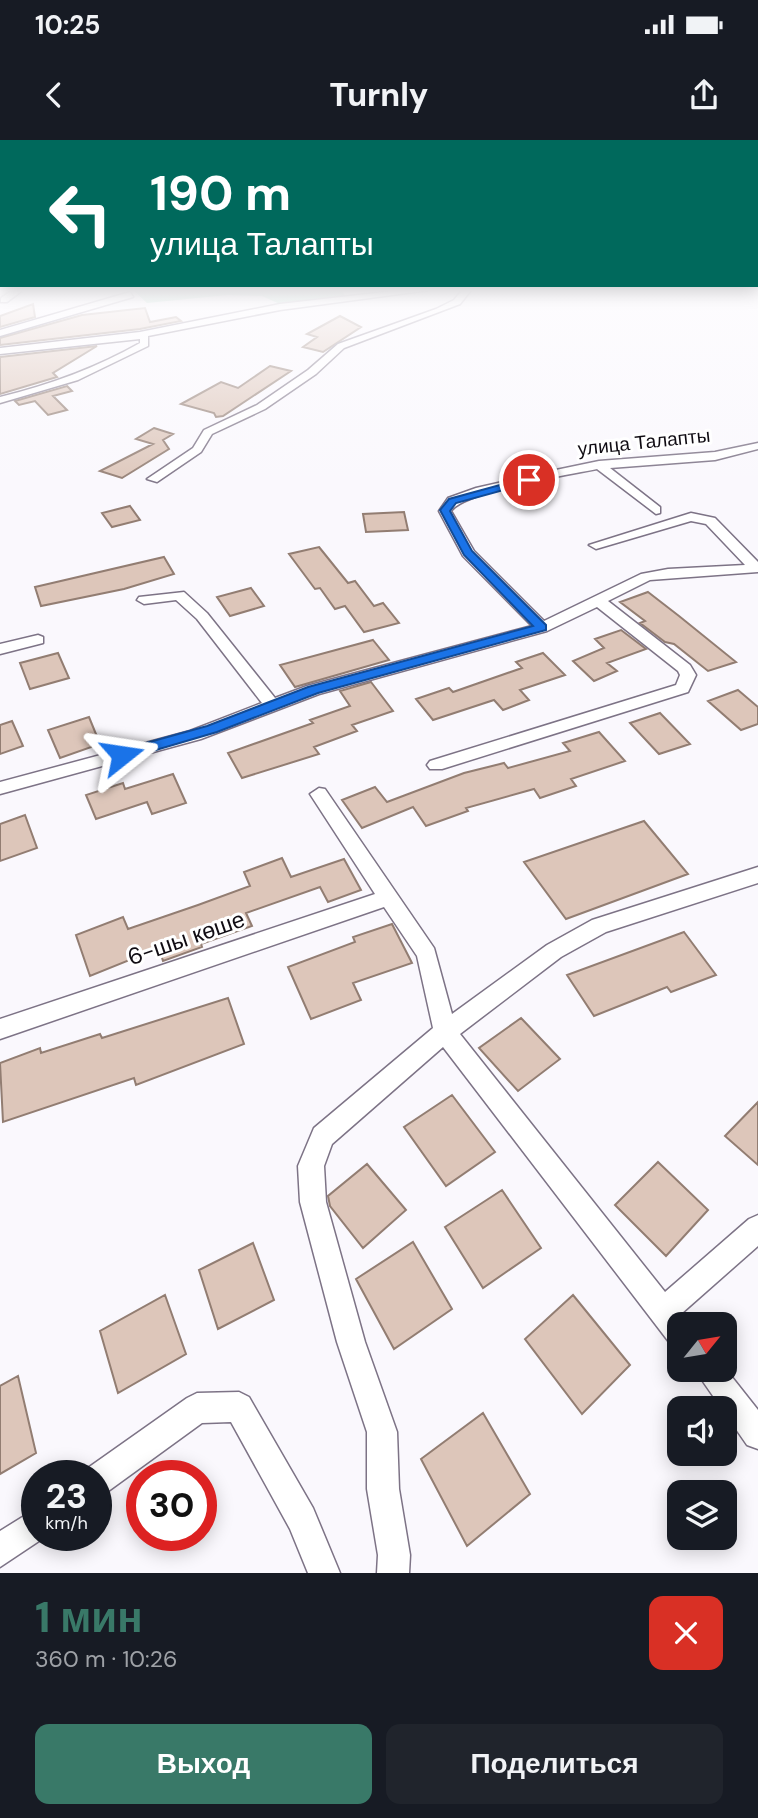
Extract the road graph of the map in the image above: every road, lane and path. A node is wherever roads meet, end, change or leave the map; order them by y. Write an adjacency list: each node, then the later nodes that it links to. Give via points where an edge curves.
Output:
1 (124, 356): 3 (street)
2 (330, 356): 8 (street, via 261,407 208,432 197,450)
3 (0, 400)
4 (758, 446): 6 (street, улица Талапты, via 715,456)
5 (758, 460): 7 (street, via 705,469)
6 (599, 465): 7 (street); 14 (street, улица Талапты, via 480,491 452,501 445,510 468,553)
7 (612, 475): 9 (street)
8 (153, 479)
9 (656, 510)
10 (596, 545): 11 (street, via 691,517 705,518)
11 (757, 568): 13 (street, via 668,573 635,580)
12 (144, 600): 17 (street, via 179,595 202,616)
13 (597, 600): 14 (street); 18 (street, via 684,668 688,675 682,688)
14 (542, 628): 17 (street)
15 (38, 640): 16 (street)
16 (0, 649)
17 (272, 705): 19 (street, via 195,735)
18 (436, 765)
19 (0, 788)
20 (319, 794): 22 (street)
21 (758, 874): 24 (street, via 599,926 554,951)
22 (389, 897): 23 (street, 6-шы көше); 24 (street, via 427,954)
23 (0, 1029)
24 (445, 1032): 27 (street); 34 (street, via 323,1136 311,1166 313,1202 351,1342 382,1432)
25 (758, 1228): 26 (street)
26 (680, 1312)
27 (667, 1317)
28 (718, 1382): 29 (street)
29 (758, 1434)
30 (112, 1469): 33 (street, via 197,1408 239,1407 302,1519)
31 (21, 1536): 32 (street)
32 (0, 1551)
33 (324, 1573)
34 (393, 1573)

